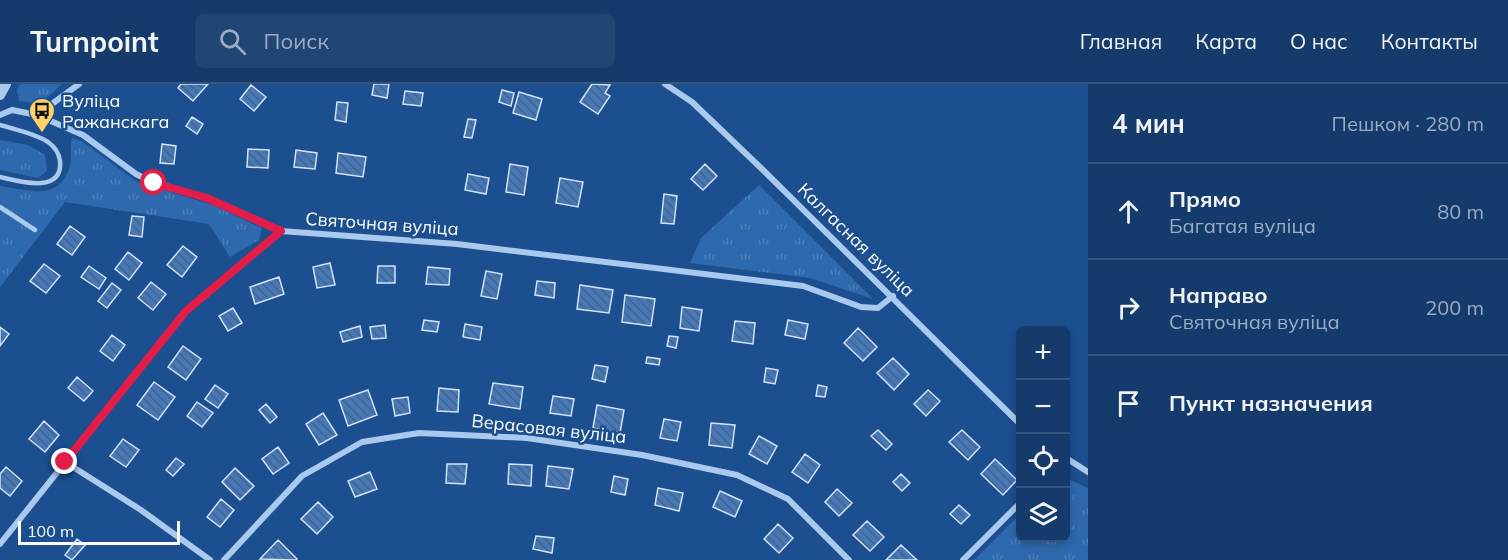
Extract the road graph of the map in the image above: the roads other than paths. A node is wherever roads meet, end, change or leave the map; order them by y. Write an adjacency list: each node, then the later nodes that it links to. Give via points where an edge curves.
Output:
1 (6, 84): 4 (street)
2 (79, 84): 6 (street)
3 (665, 84): 12 (street, Калгасная вуліца, via 692,102)
4 (0, 95)
5 (0, 115): 6 (street, via 12,110)
6 (37, 115): 11 (street, via 83,135 154,183 207,198)
7 (0, 125): 8 (lane, via 50,143 58,153 60,166 56,177 47,183 34,185)
8 (0, 177)
9 (0, 207): 10 (lane)
10 (35, 230)
11 (281, 231): 12 (street, Святочная вуліца, via 457,244 803,286 861,307 878,308); 15 (street, Святочная вуліца, via 186,311)
12 (893, 296): 13 (street, Калгасная вуліца)
13 (1016, 420)
14 (1070, 461): 16 (street)
15 (65, 462): 18 (street, Святочная вуліца); 19 (street)
16 (1088, 472)
17 (1016, 507): 22 (street)
18 (0, 544)
19 (210, 560)
20 (224, 560): 21 (street, Верасовая вуліца, via 302,476 362,442 419,433 527,438 642,455 737,476 788,499)
21 (849, 560)
22 (963, 560)

